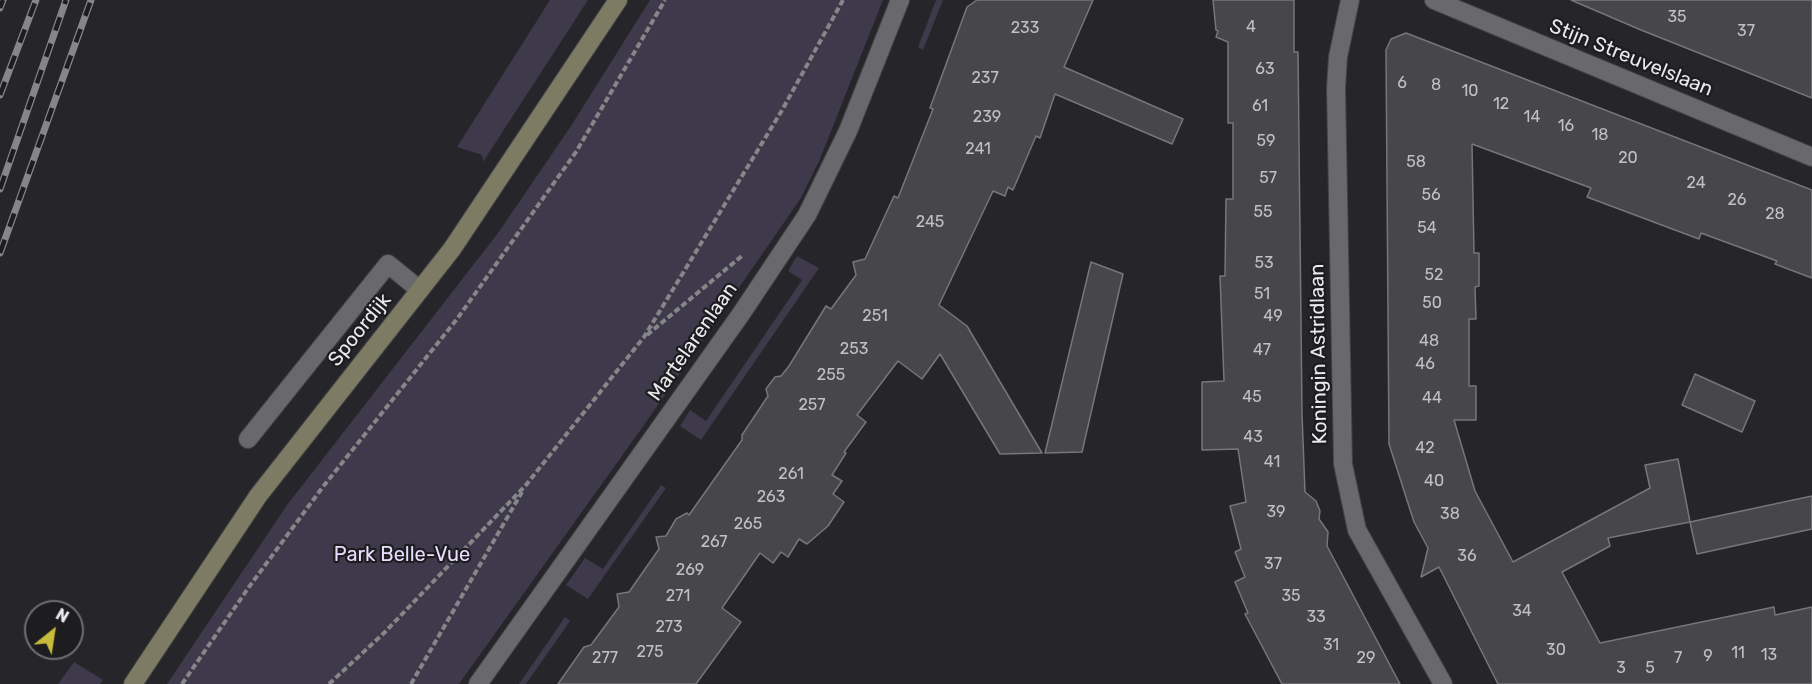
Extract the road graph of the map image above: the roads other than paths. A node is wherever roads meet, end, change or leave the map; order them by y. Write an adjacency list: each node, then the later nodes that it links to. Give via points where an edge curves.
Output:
1 (618, 0): 6 (street, Spoordijk, via 504,173)
2 (900, 0): 9 (street, Martelarenlaan, via 848,131 807,215 736,322)
3 (1350, 0): 10 (street, Koningin Astridlaan, via 1336,88 1343,464 1357,530)
4 (1434, 0): 5 (street, Stijn Streuvelslaan)
5 (1812, 157)
6 (420, 290): 7 (street, via 388,264); 8 (street, Spoordijk, via 258,496)
7 (248, 439)
8 (133, 684)
9 (478, 684)
10 (1443, 684)

